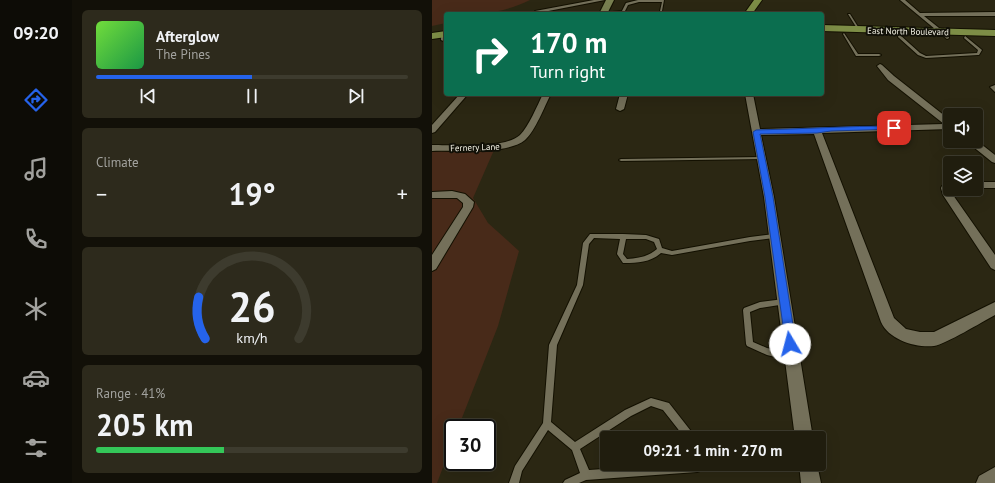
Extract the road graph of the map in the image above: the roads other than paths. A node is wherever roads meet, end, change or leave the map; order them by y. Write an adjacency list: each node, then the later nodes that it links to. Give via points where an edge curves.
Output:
1 (604, 0): 6 (street)
2 (610, 0): 8 (street)
3 (758, 0): 10 (main road)
4 (902, 0): 11 (street)
5 (639, 1): 7 (lane, via 663,1); 9 (lane, via 627,4)
6 (538, 11)
7 (661, 11)
8 (604, 12)
9 (621, 12)
10 (749, 12)
11 (921, 14): 12 (street); 20 (street)
12 (995, 14)
13 (849, 15): 15 (lane)
14 (824, 28): 15 (main road, East North Boulevard)
15 (859, 29): 20 (main road, East North Boulevard)
16 (432, 30): 22 (main road)
17 (995, 33): 20 (main road, East North Boulevard)
18 (824, 34): 19 (main road, East North Boulevard)
19 (844, 34): 23 (main road, East North Boulevard); 27 (lane, via 857,55)
20 (944, 34): 23 (main road, East North Boulevard); 25 (main road, East North Boulevard)
21 (432, 36): 24 (main road)
22 (444, 36)
23 (899, 36): 25 (lane, via 926,57 978,54 980,50)
24 (444, 37)
25 (965, 37): 26 (main road, East North Boulevard)
26 (995, 38)
27 (879, 55)
28 (880, 66): 36 (street, via 890,78)
29 (995, 86): 30 (lane, via 992,88)
30 (995, 91)
31 (462, 96): 38 (street)
32 (546, 96): 41 (street, Fernery Lane, via 528,130 517,142 500,147)
33 (623, 96): 35 (street)
34 (749, 96): 40 (street)
35 (620, 109)
36 (943, 120)
37 (943, 125): 39 (street)
38 (432, 130)
39 (817, 131): 40 (street); 56 (street, via 888,322 902,334 920,339 935,339)
40 (756, 132): 43 (street)
41 (432, 148)
42 (980, 148): 45 (street)
43 (761, 158): 44 (lane); 51 (street)
44 (621, 160)
45 (995, 160)
46 (983, 185): 47 (street)
47 (995, 185)
48 (432, 195): 54 (street, via 457,194 466,197 469,202)
49 (949, 196): 53 (street)
50 (623, 236): 52 (lane, via 646,237 657,241); 52 (lane, via 620,254 624,260 646,260); 58 (lane, via 592,236 586,243 580,285 553,345)
51 (774, 236): 52 (lane, via 672,253); 55 (street)
52 (660, 250)
53 (995, 265)
54 (432, 266)
55 (784, 302): 57 (street); 57 (lane, via 765,303 746,310 750,344)
56 (995, 308)
57 (792, 357): 62 (street)
58 (547, 424): 63 (lane); 68 (lane, via 518,469)
59 (600, 431): 63 (lane)
60 (601, 431): 61 (lane, via 651,402 666,406)
61 (686, 431)
62 (803, 431)
63 (575, 447): 66 (lane)
64 (642, 471): 66 (lane)
65 (809, 471): 70 (street)
66 (586, 475): 69 (lane)
67 (995, 476): 71 (street)
68 (514, 483)
69 (568, 483)
70 (811, 483)
71 (986, 483)

